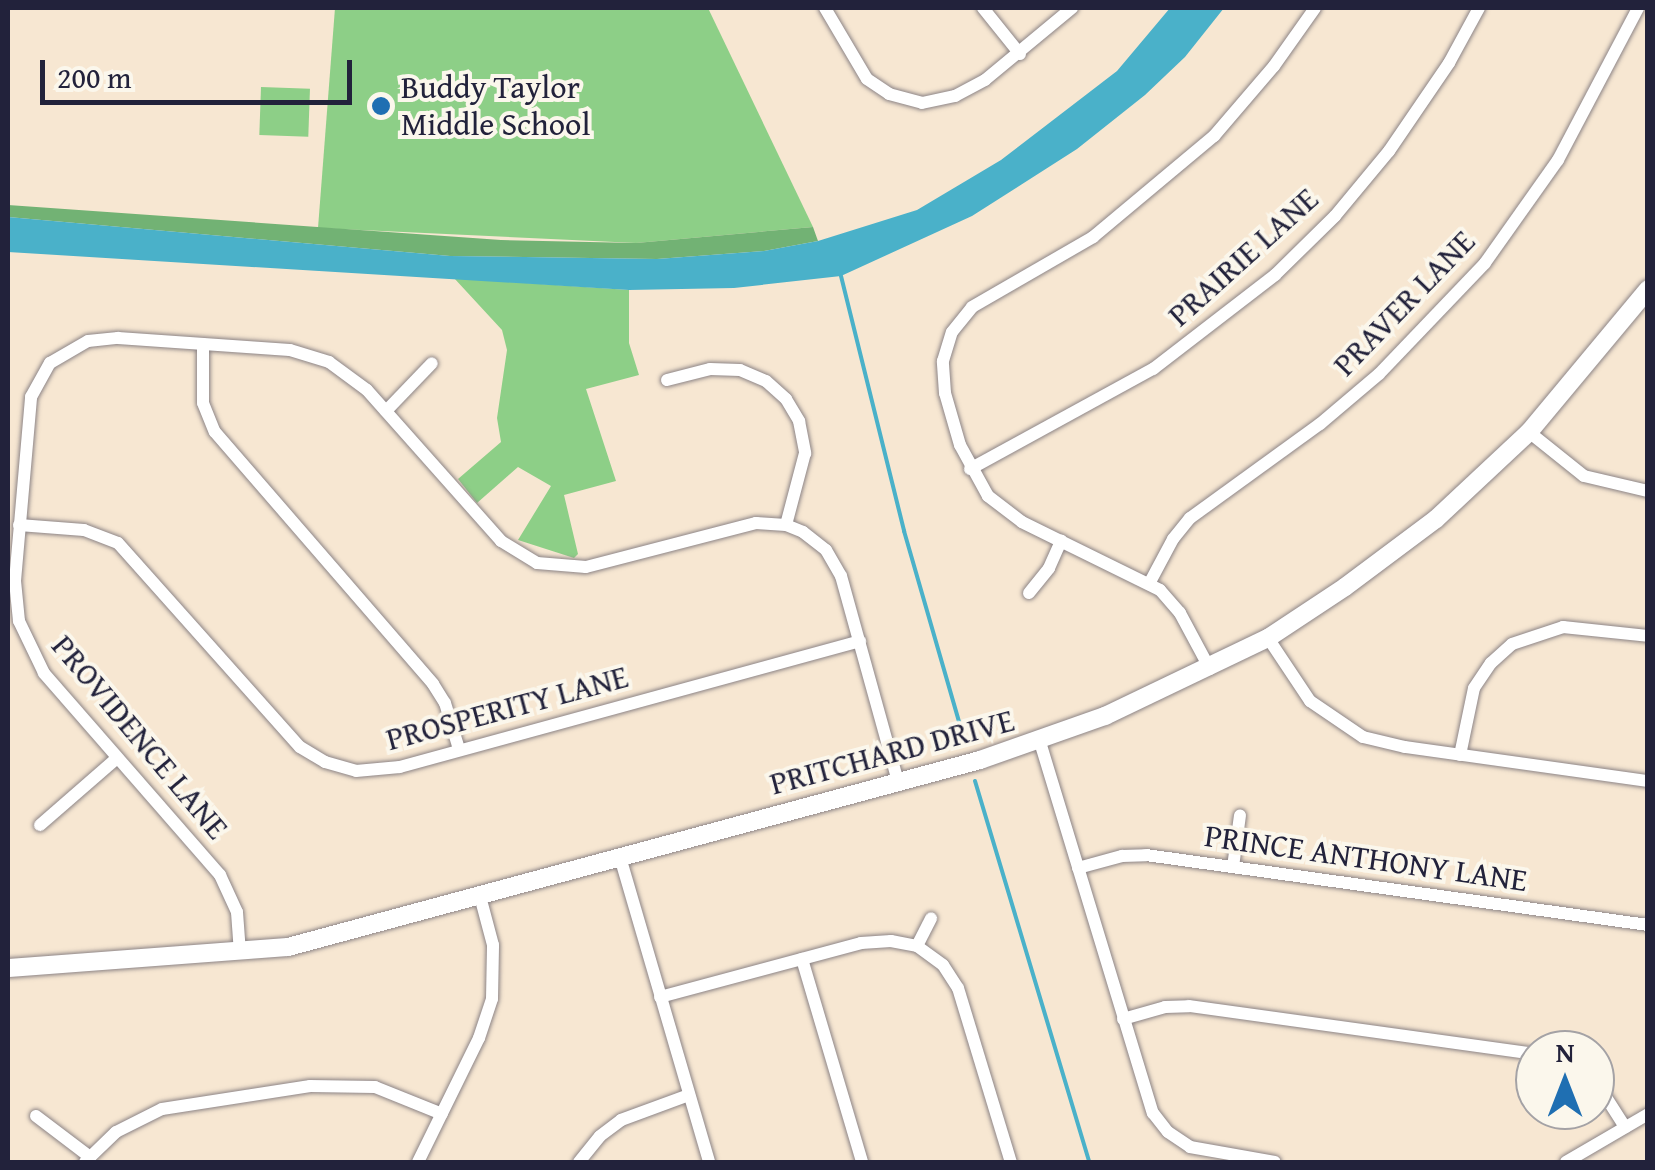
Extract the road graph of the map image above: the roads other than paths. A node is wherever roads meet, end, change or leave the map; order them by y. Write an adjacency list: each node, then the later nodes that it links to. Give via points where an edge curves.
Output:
1 (825, 8): 7 (street, via 862,73 905,100 955,96)
2 (984, 8): 7 (street)
3 (1072, 8): 7 (street)
4 (1315, 8): 14 (street, via 1242,106 1189,160 1093,237 985,298 961,320 946,346 942,375)
5 (1479, 8): 14 (street, PRAIRIE LANE, via 1396,142 1275,275 1162,363)
6 (1638, 8): 19 (street, PRAVER LANE, via 1558,160 1485,263 1434,320 1320,424 1190,518)
7 (1020, 54)
8 (1648, 289): 13 (street, PRITCHARD DRIVE)
9 (203, 344): 12 (street, PROVIDENCE LANE, via 318,357 359,382); 16 (street, PROVIDENCE LANE, via 97,340 50,363 28,406); 26 (street, via 203,403 215,432 433,684 446,703)
10 (432, 363): 12 (street)
11 (668, 380): 17 (street, via 731,368 757,376 786,398 800,420 805,453)
12 (386, 411): 17 (street, PROVIDENCE LANE, via 490,530 536,563 586,567 746,524)
13 (1529, 432): 15 (street, via 1584,476); 22 (street, PRITCHARD DRIVE, via 1436,518)
14 (970, 469): 18 (street, via 1004,510)
15 (1648, 491)
16 (20, 525): 26 (street, PROSPERITY LANE, via 84,530 118,543 294,742 316,758 377,771); 28 (street, PROVIDENCE LANE, via 15,599 26,643)
17 (786, 525): 23 (street, via 832,558)
18 (1061, 541): 19 (street); 20 (street)
19 (1149, 584): 24 (street, via 1174,604)
20 (1030, 593)
21 (1648, 636): 27 (street, via 1563,627 1512,644 1474,688)
22 (1268, 638): 24 (street, PRITCHARD DRIVE); 27 (street, via 1304,694 1340,725 1381,742)
23 (860, 642): 26 (street, PROSPERITY LANE); 30 (street)
24 (1210, 669): 25 (street, PRITCHARD DRIVE)
25 (1040, 742): 30 (street, PRITCHARD DRIVE); 35 (street)
26 (459, 749)
27 (1460, 755): 29 (street)
28 (117, 758): 32 (street); 40 (street, PROVIDENCE LANE, via 224,881)
29 (1648, 780)
30 (898, 782): 33 (street, PRITCHARD DRIVE)
31 (1240, 815): 34 (street)
32 (40, 825)
33 (620, 857): 36 (street, PRITCHARD DRIVE); 43 (street)
34 (1233, 867): 35 (street, PRINCE ANTHONY LANE, via 1137,855); 38 (street, PRINCE ANTHONY LANE)
35 (1078, 868): 44 (street)
36 (480, 896): 40 (street, PRITCHARD DRIVE); 48 (street, via 493,945 492,999)
37 (931, 918): 39 (street)
38 (1648, 925)
39 (918, 946): 41 (street, via 872,941); 57 (street, via 958,988)
40 (240, 953): 42 (street, PRITCHARD DRIVE)
41 (802, 959): 43 (street); 56 (street)
42 (8, 968)
43 (660, 997): 46 (street)
44 (1123, 1018): 45 (street, via 1189,1006); 58 (street, via 1150,1106 1168,1132 1197,1150)
45 (1515, 1051)
46 (690, 1095): 54 (street, via 622,1120); 55 (street)
47 (1615, 1111): 51 (street)
48 (442, 1114): 52 (street, via 375,1087 310,1086 162,1109 116,1132); 53 (street)
49 (1648, 1114): 51 (street)
50 (36, 1116): 52 (street)
51 (1625, 1127): 59 (street)
52 (87, 1160)
53 (418, 1162)
54 (580, 1162)
55 (710, 1162)
56 (862, 1162)
57 (1011, 1162)
58 (1275, 1162)
59 (1566, 1162)

